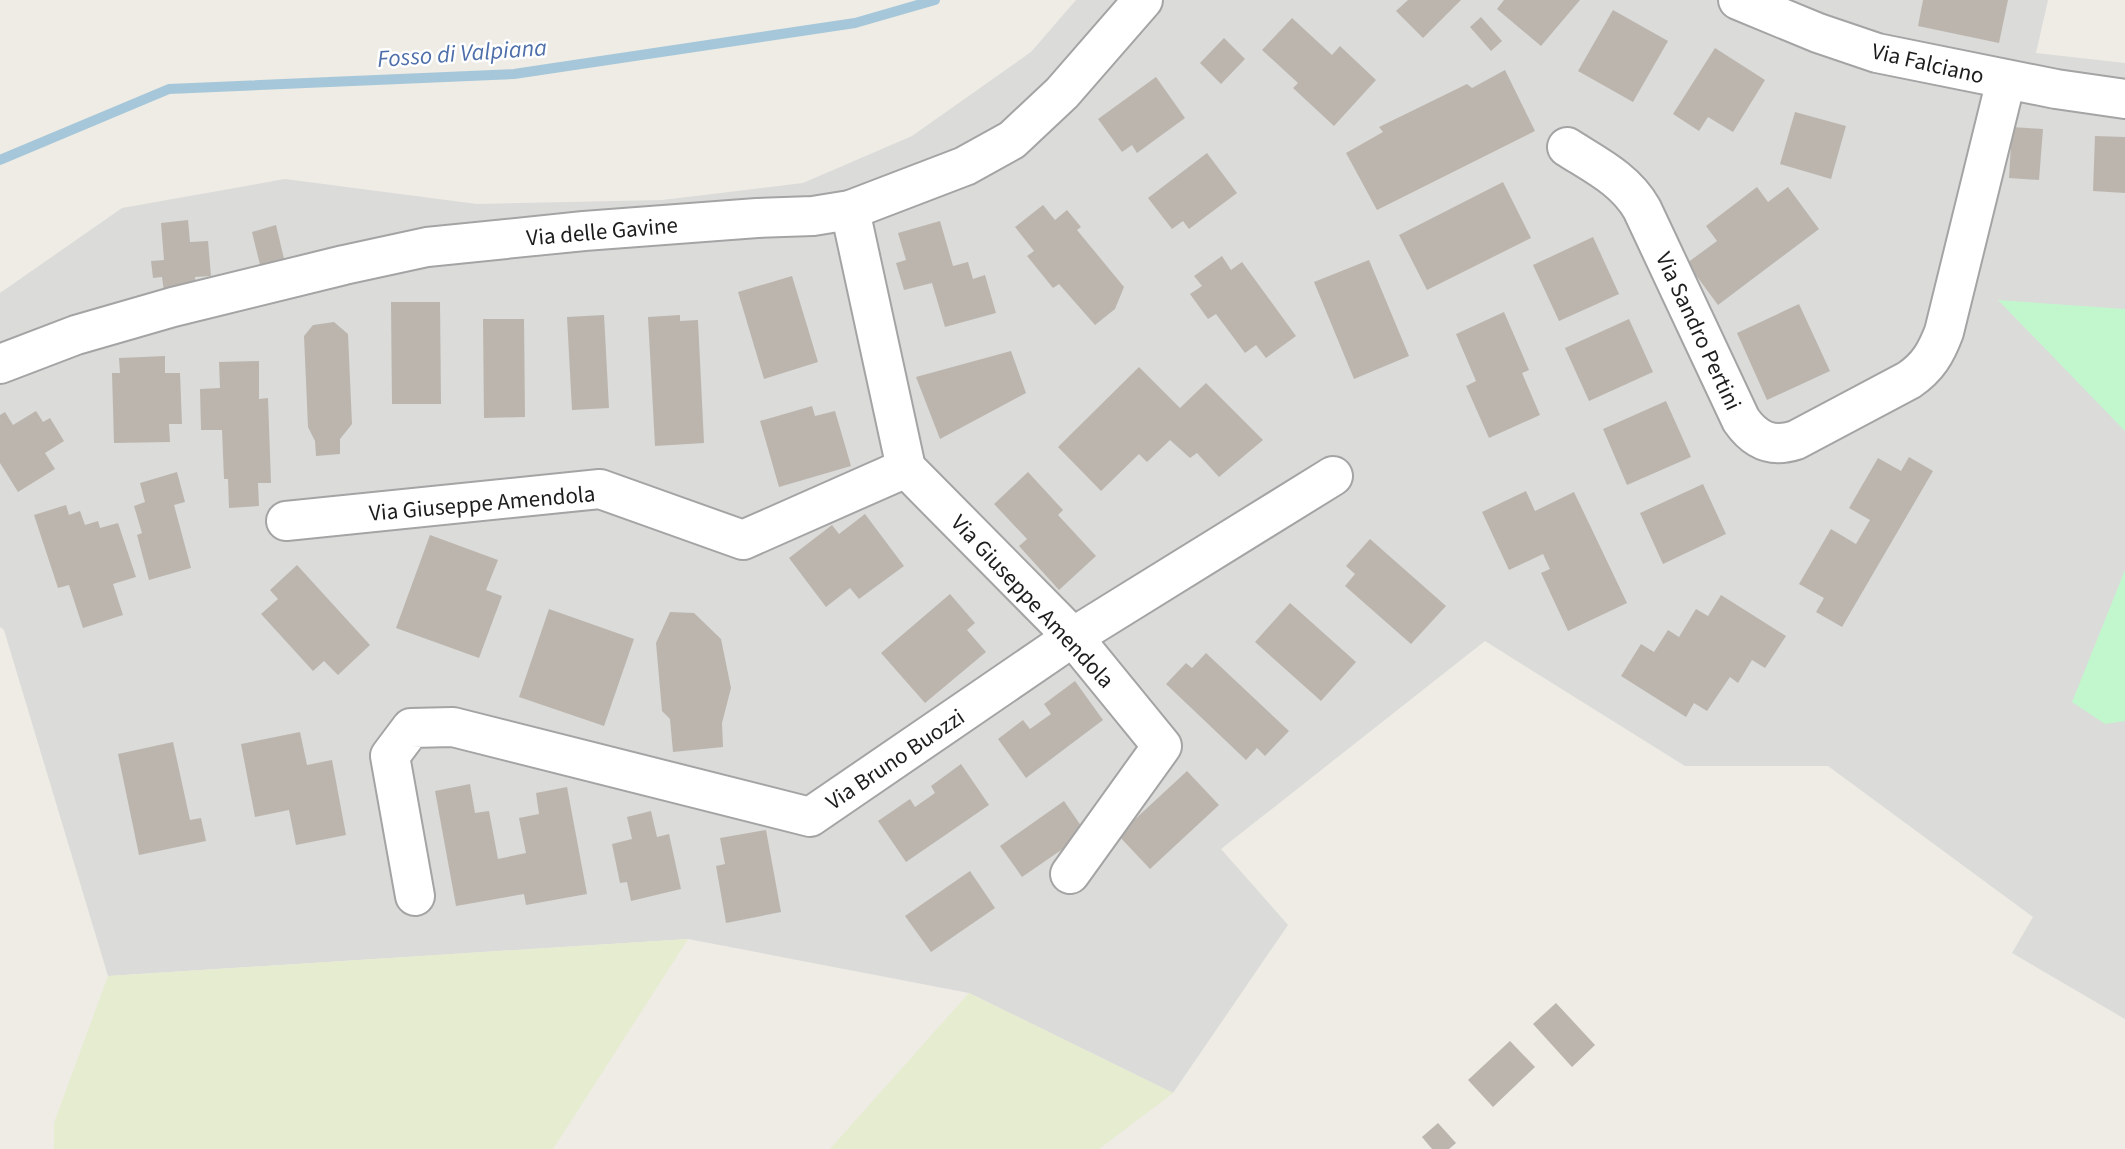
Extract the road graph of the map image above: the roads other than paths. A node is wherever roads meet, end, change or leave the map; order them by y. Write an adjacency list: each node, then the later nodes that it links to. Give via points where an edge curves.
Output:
1 (1143, 0): 6 (street, Via delle Gavine, via 1062,93 1013,140 965,166)
2 (1738, 0): 3 (street, Via Falciano, via 1877,53)
3 (2006, 80): 4 (street, Via Falciano); 5 (street, Via Sandro Pertini, via 1936,353 1909,380 1785,444 1765,442 1741,420 1631,191)
4 (2125, 99)
5 (1567, 147)
6 (850, 210): 7 (street, Via delle Gavine, via 427,247 173,306 75,335); 8 (street)
7 (0, 364)
8 (906, 468): 10 (street, Via Giuseppe Amendola, via 743,540 600,489); 11 (street, Via Giuseppe Amendola)
9 (1333, 476): 11 (street, Via Bruno Buozzi)
10 (286, 521)
11 (1073, 637): 12 (street, Via Giuseppe Amendola, via 1162,746); 13 (street, Via Bruno Buozzi, via 810,817 453,727 411,728 390,756)
12 (1070, 874)
13 (415, 896)

